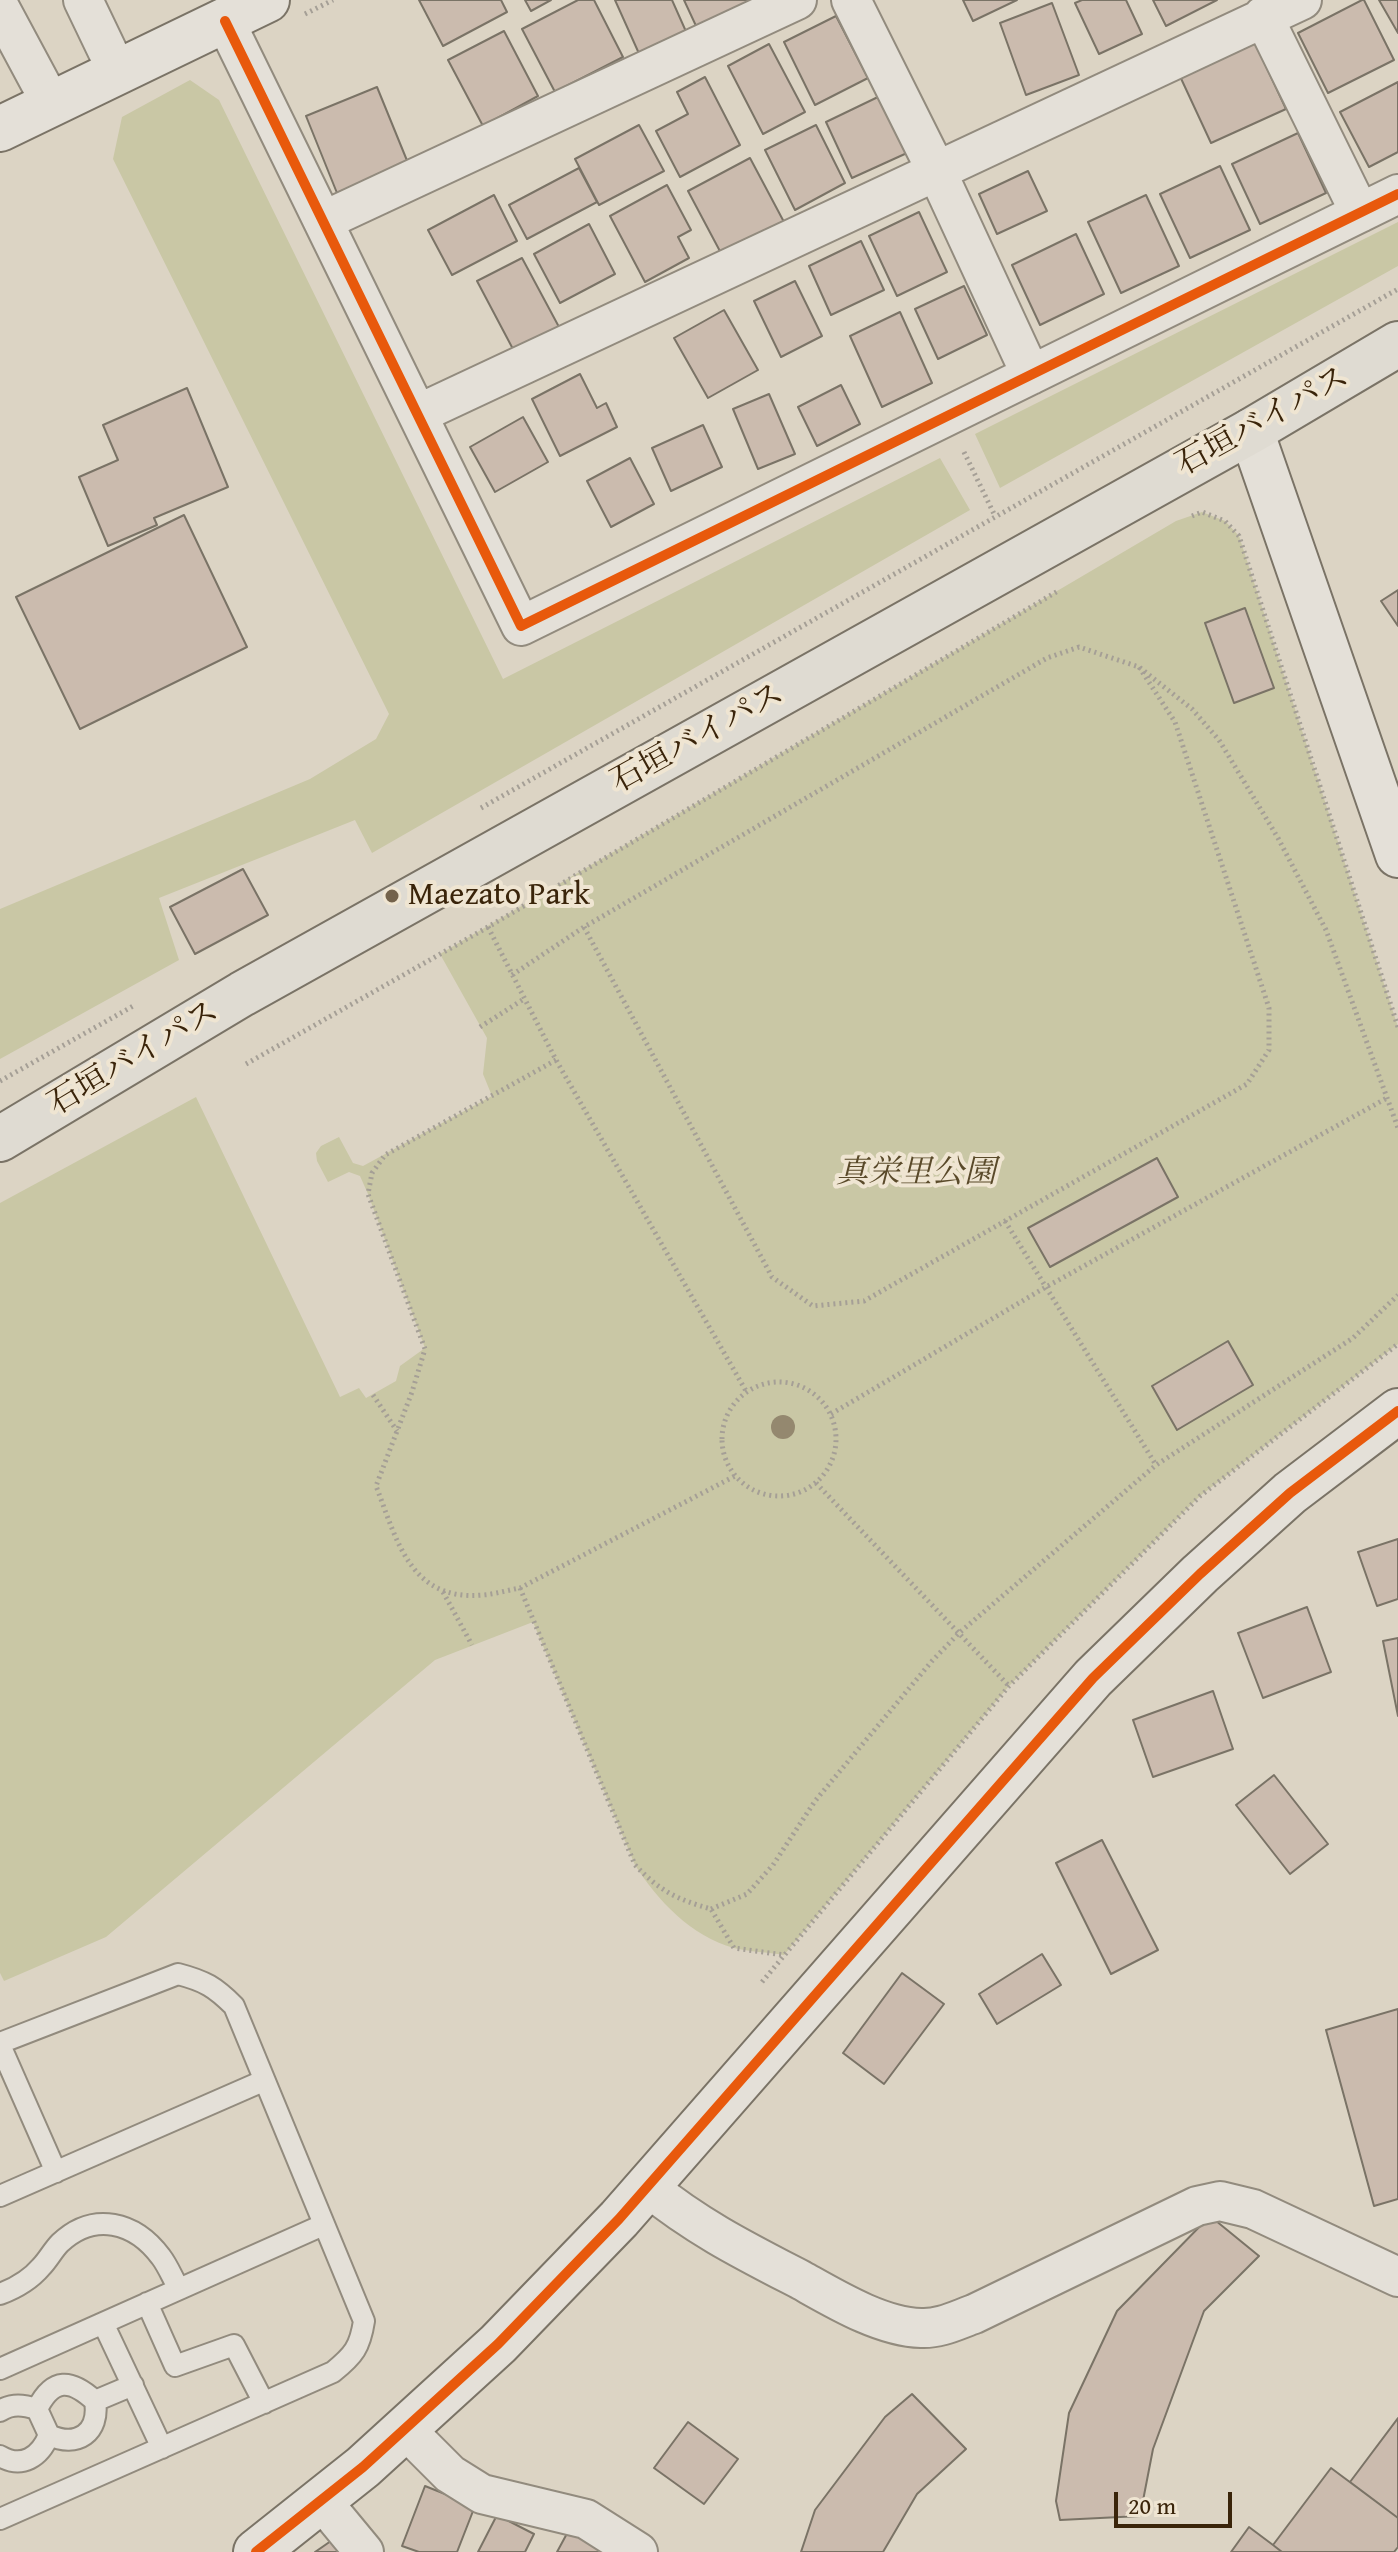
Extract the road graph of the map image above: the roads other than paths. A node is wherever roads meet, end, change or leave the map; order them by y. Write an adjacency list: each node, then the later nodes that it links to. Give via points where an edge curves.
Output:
1 (83, 0): 9 (street)
2 (267, 0): 8 (street)
3 (797, 0): 15 (street)
4 (851, 0): 12 (street)
5 (1302, 0): 7 (street)
6 (0, 8): 10 (street)
7 (1263, 16): 12 (street); 14 (street)
8 (225, 21): 9 (street); 15 (street)
9 (118, 73): 10 (street)
10 (52, 105): 11 (street)
11 (0, 129)
12 (937, 172): 17 (street); 18 (street)
13 (1398, 194): 14 (street)
14 (1360, 213): 17 (street)
15 (323, 221): 18 (street)
16 (1398, 344): 19 (highway, 石垣バイパス)
17 (1031, 375): 18 (street, via 521,626)
18 (418, 414)
19 (1251, 431): 20 (street); 21 (highway, 石垣バイパス, via 242,994)
20 (1398, 855)
21 (0, 1139)
22 (1398, 1411): 26 (street, via 1279,1503 1093,1678)
23 (0, 2044): 24 (lane, via 178,1974 215,1988 234,2006); 25 (lane)
24 (263, 2081): 25 (lane); 28 (lane)
25 (56, 2172): 27 (lane)
26 (648, 2187): 29 (street, via 700,2226 838,2300 893,2324 922,2329 974,2314 1197,2206 1220,2201 1253,2209); 40 (street, via 498,2344)
27 (0, 2196)
28 (323, 2225): 30 (lane); 37 (lane, via 364,2321 360,2342 333,2372)
29 (1398, 2277)
30 (179, 2289): 31 (lane, via 161,2256 131,2228 105,2222 75,2231 19,2287); 32 (lane)
31 (0, 2294)
32 (147, 2303): 33 (lane); 37 (lane, via 175,2366 234,2345)
33 (103, 2323): 34 (lane); 35 (lane)
34 (0, 2369)
35 (133, 2385): 36 (lane); 42 (lane)
36 (95, 2401): 38 (lane, via 69,2384 54,2387); 41 (lane, via 97,2412 87,2433 63,2442)
37 (264, 2403): 42 (lane)
38 (37, 2409): 39 (lane, via 22,2404); 41 (lane)
39 (0, 2411)
40 (405, 2429): 44 (street); 48 (street, via 450,2474 482,2494 586,2519)
41 (49, 2435): 43 (lane, via 32,2458)
42 (162, 2448): 45 (lane)
43 (0, 2456)
44 (321, 2500): 46 (street); 47 (street)
45 (0, 2519)
46 (256, 2552)
47 (364, 2552)
48 (638, 2552)

